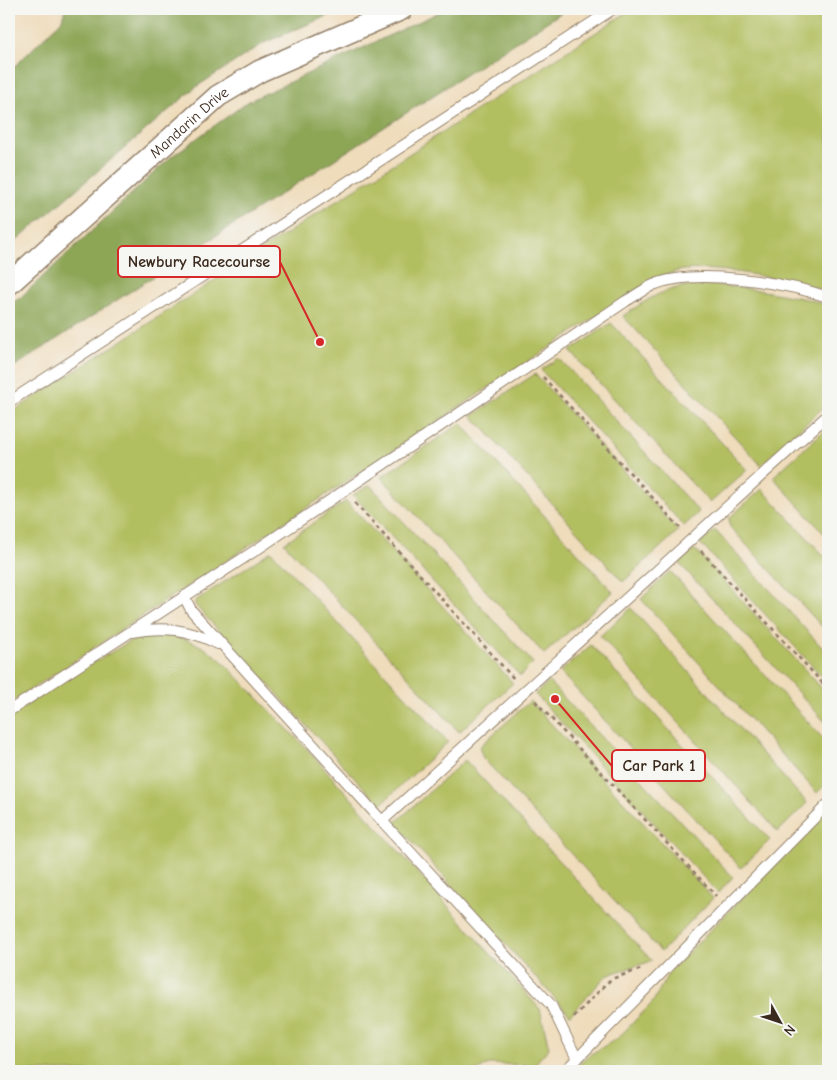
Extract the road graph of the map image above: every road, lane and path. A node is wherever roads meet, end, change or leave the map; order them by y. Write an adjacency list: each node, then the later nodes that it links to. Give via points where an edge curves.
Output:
1 (402, 9): 3 (street, Mandarin Drive, via 260,71 218,96)
2 (613, 9): 5 (lane)
3 (9, 284)
4 (828, 297): 7 (lane, via 722,278 689,276 654,285)
5 (9, 402)
6 (828, 415): 12 (lane)
7 (184, 596): 8 (lane); 9 (lane, via 191,610)
8 (129, 632): 9 (lane, via 148,629 185,631); 10 (lane)
9 (224, 647): 12 (lane)
10 (9, 711)
11 (828, 804): 13 (lane)
12 (382, 821): 13 (lane, via 551,1005)
13 (577, 1059): 14 (lane)
14 (565, 1071)

